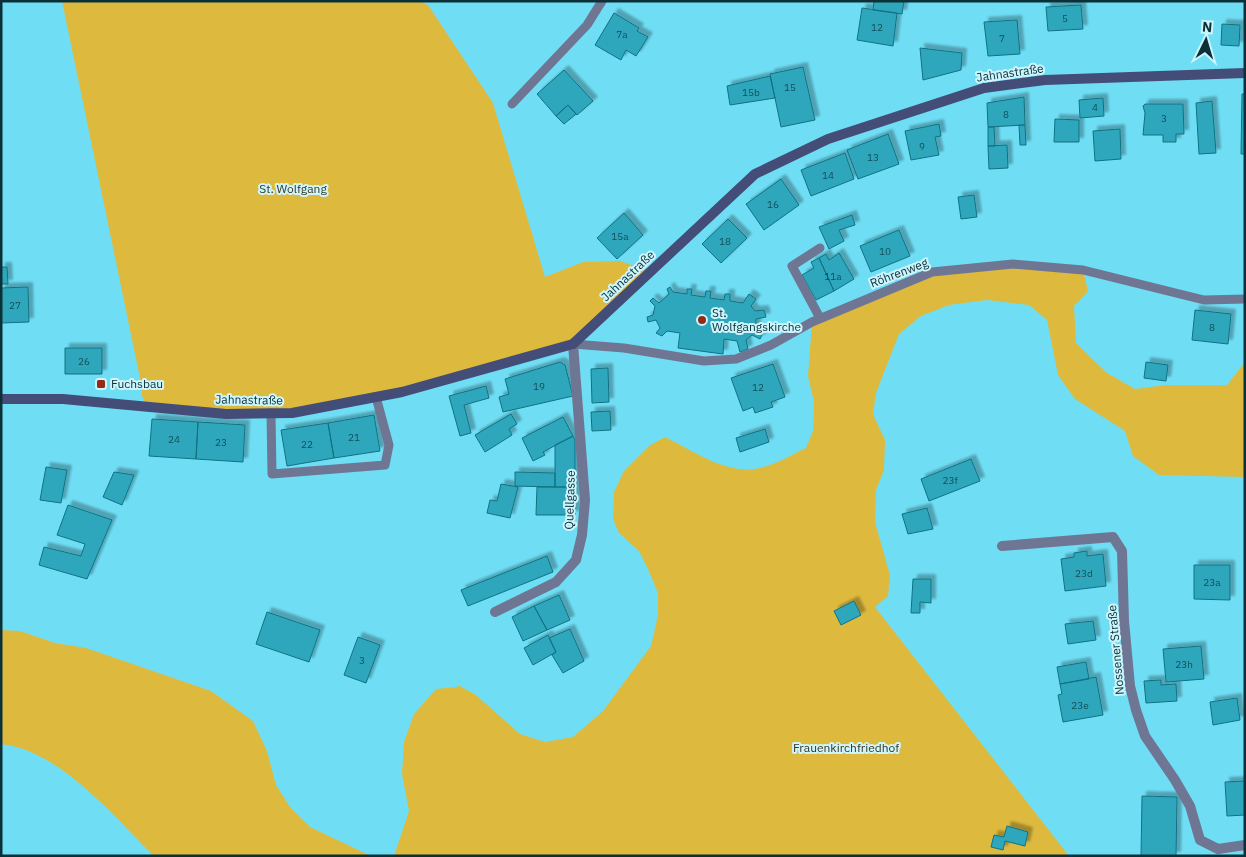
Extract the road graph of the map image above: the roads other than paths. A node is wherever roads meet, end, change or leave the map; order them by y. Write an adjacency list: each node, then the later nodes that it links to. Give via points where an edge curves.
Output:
1 (602, 1): 3 (lane, via 587,25)
2 (1245, 73): 7 (street, Jahnastraße, via 1045,80 984,88 828,139 755,174)
3 (512, 104)
4 (820, 248): 6 (lane, via 792,266)
5 (1245, 299): 6 (lane, Röhrenweg, via 1204,300 1083,270 1013,264 932,272)
6 (820, 318): 7 (lane, Röhrenweg, via 771,345 736,359 704,361 624,348)
7 (573, 344): 8 (street, Jahnastraße); 12 (street, Quellgasse, via 585,500 576,560 556,582)
8 (376, 397): 10 (street, Jahnastraße, via 292,413); 10 (lane, via 389,445 385,465 272,474)
9 (1, 399): 10 (street, Jahnastraße, via 63,399 226,414)
10 (271, 413)
11 (1002, 546): 13 (street, Nossener Straße, via 1113,537 1122,551 1130,686 1145,736 1190,806 1200,840 1218,850)
12 (495, 612)
13 (1245, 845)

